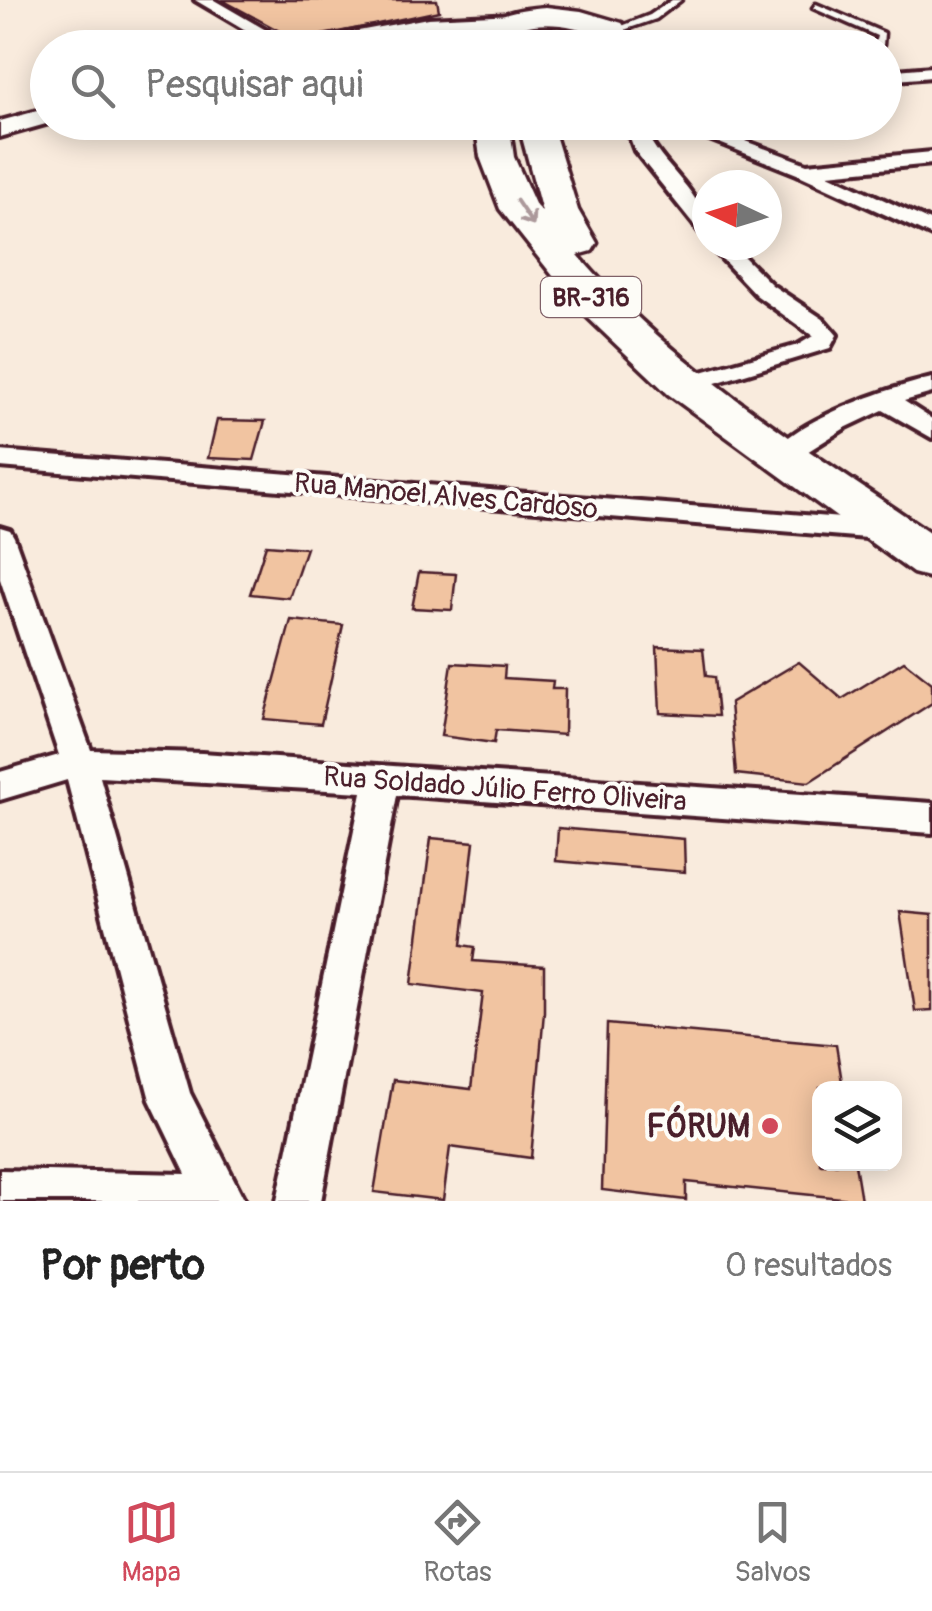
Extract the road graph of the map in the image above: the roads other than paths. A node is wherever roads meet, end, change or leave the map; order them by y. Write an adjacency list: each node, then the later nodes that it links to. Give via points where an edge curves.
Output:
1 (203, 0): 7 (street)
2 (546, 0): 6 (highway)
3 (616, 0): 11 (highway)
4 (677, 0): 12 (lane)
5 (816, 6): 13 (lane)
6 (516, 20): 8 (main road); 9 (highway); 10 (highway, via 559,17)
7 (257, 30)
8 (401, 30)
9 (491, 30)
10 (600, 30)
11 (616, 30)
12 (626, 30)
13 (873, 30)
14 (932, 72): 15 (street)
15 (902, 74)
16 (30, 121): 17 (main road)
17 (0, 129)
18 (495, 140): 33 (highway, BR-316, one-way to 33, via 520,209 594,300 684,384)
19 (539, 140): 29 (highway, BR-316, via 559,210 599,280)
20 (640, 140): 26 (street)
21 (726, 140): 23 (street)
22 (734, 140): 23 (street)
23 (731, 142): 25 (street)
24 (932, 158): 25 (street)
25 (804, 170): 27 (street)
26 (692, 209)
27 (932, 230)
28 (735, 260): 29 (street, via 824,335 806,350)
29 (703, 379): 33 (highway, BR-316)
30 (932, 386): 31 (street)
31 (882, 398): 32 (street); 33 (street)
32 (932, 430)
33 (764, 443): 35 (highway, BR-316)
34 (0, 459): 35 (street, Rua Manoel Alves Cardoso)
35 (891, 531): 37 (highway, BR-316)
36 (0, 538): 38 (street)
37 (932, 560)
38 (79, 763): 39 (street, Rua Soldado Júlio Ferro Oliveira); 40 (street, Rua Soldado Júlio Ferro Oliveira); 43 (street, via 171,1100)
39 (382, 780): 41 (street, Rua Soldado Júlio Ferro Oliveira); 44 (street)
40 (0, 786)
41 (932, 818)
42 (0, 1192): 43 (street)
43 (221, 1199)
44 (299, 1201)

